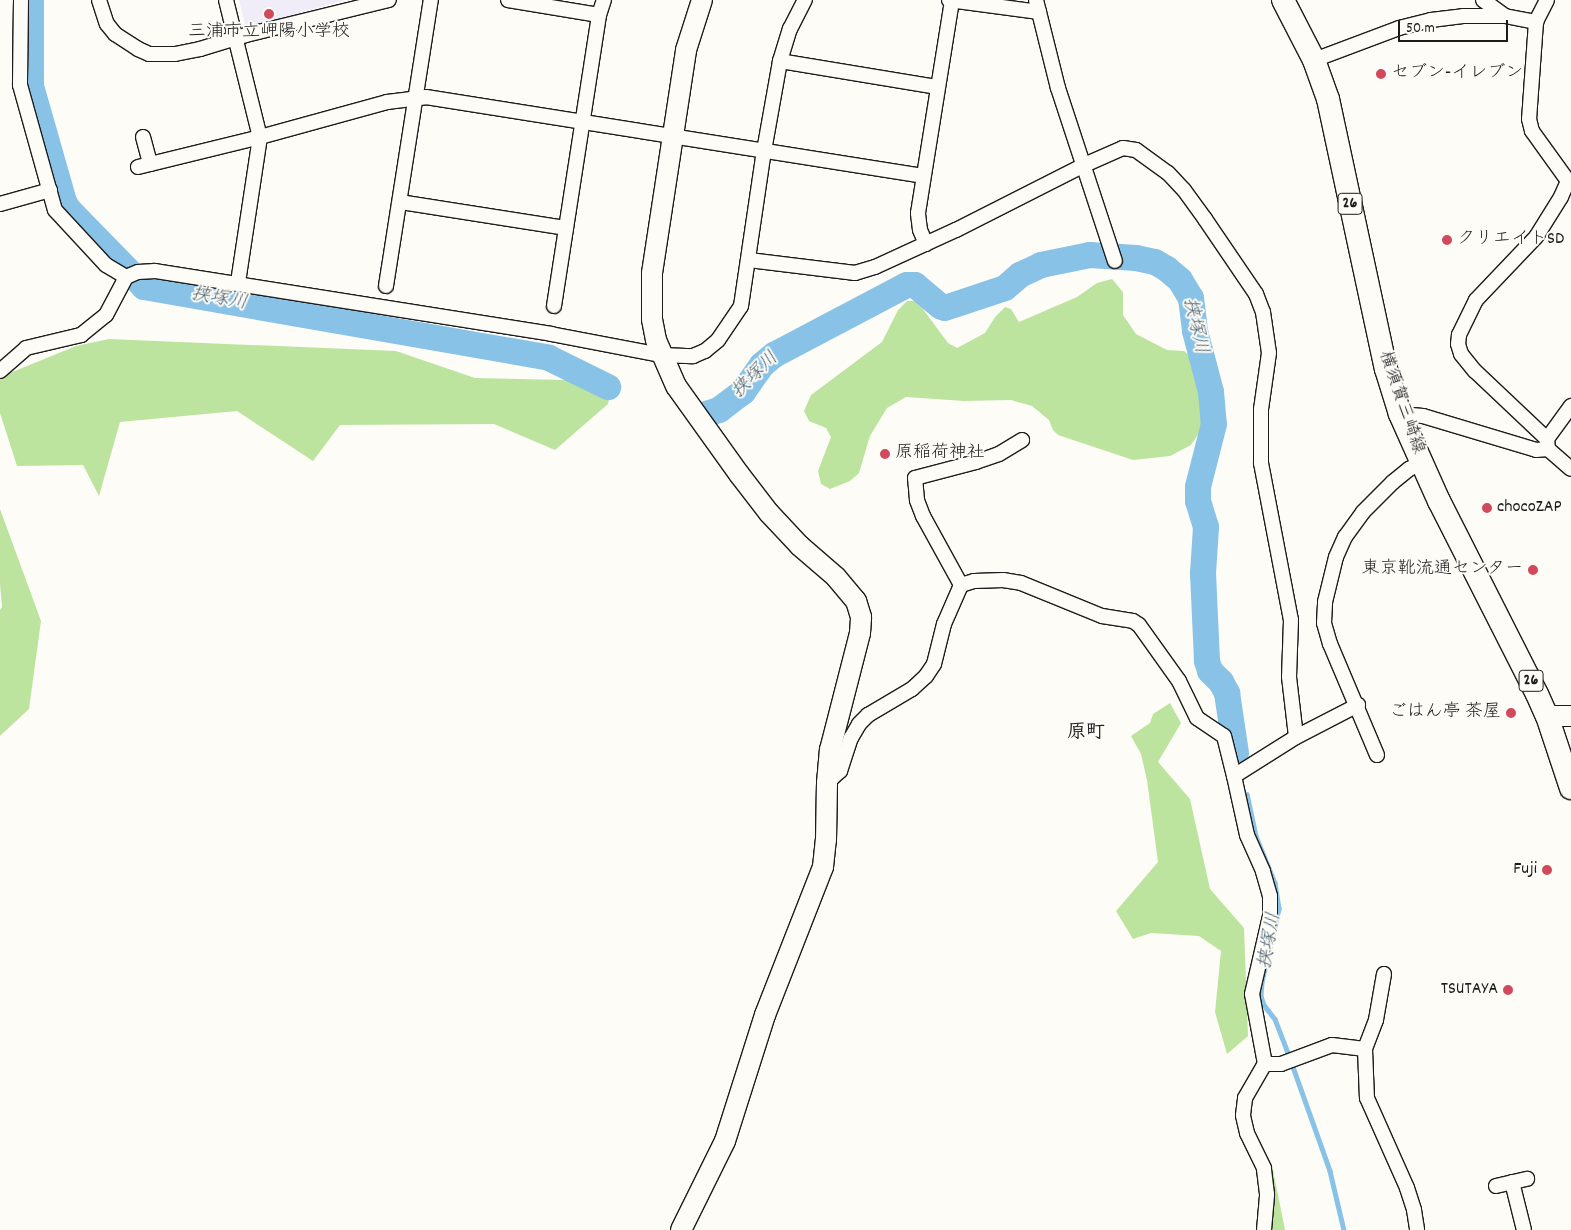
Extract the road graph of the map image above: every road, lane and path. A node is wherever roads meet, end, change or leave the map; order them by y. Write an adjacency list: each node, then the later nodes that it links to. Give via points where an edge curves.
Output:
1 (20, 0): 30 (street, via 20,85)
2 (99, 0): 18 (street, via 107,24 115,34 127,44 150,54 175,54)
3 (226, 0): 18 (street)
4 (389, 0): 18 (street)
5 (431, 0): 22 (street)
6 (508, 0): 15 (street)
7 (604, 0): 15 (street)
8 (702, 0): 24 (street, via 686,50)
9 (805, 0): 20 (street, via 790,29)
10 (951, 0): 14 (street); 21 (street)
11 (1283, 0): 19 (main road, 横須賀三崎線 / 26)
12 (1547, 0): 17 (street)
13 (1491, 2): 16 (street)
14 (1038, 6): 28 (street)
15 (599, 15): 23 (street)
16 (1506, 16): 17 (street); 19 (street, via 1431,20 1399,28)
17 (1536, 22): 46 (street, via 1529,119 1532,130 1568,181 1536,237 1476,300 1458,344 1461,354 1475,371)
18 (236, 38): 26 (street)
19 (1314, 60): 44 (main road, 横須賀三崎線 / 26, via 1328,99 1386,369)
20 (780, 61): 21 (street); 27 (street)
21 (937, 87): 29 (street)
22 (416, 97): 23 (street); 26 (street); 31 (street)
23 (582, 121): 24 (street); 33 (street)
24 (672, 136): 27 (street); 41 (street, via 652,273 652,319)
25 (143, 137): 26 (street, via 144,166)
26 (260, 137): 38 (street)
27 (764, 151): 29 (street); 36 (street)
28 (1082, 166): 34 (street); 35 (street); 53 (street, via 1123,148 1136,150 1153,162 1184,190 1260,303 1269,353 1261,409 1261,463 1291,620 1289,677)
29 (923, 176): 34 (street, via 918,213)
30 (50, 190): 32 (street); 37 (street, via 59,216 106,266)
31 (400, 202): 33 (street); 39 (street)
32 (0, 204)
33 (566, 228): 40 (street)
34 (926, 244): 36 (street, via 855,273)
35 (1112, 257)
36 (748, 260): 41 (street, via 741,306 718,340 693,356)
37 (130, 275): 38 (street, via 155,271); 42 (street, via 96,325 81,335 26,348)
38 (238, 283): 41 (street)
39 (386, 286)
40 (554, 306)
41 (660, 355): 56 (street, via 694,413 769,513 836,577 856,601 861,618 860,633 830,750)
42 (0, 371)
43 (1571, 406): 46 (street)
44 (1400, 414): 46 (street, via 1423,416 1536,450); 47 (main road, 横須賀三崎線 / 26)
45 (1022, 440): 49 (street, via 976,462 915,478 917,500 923,516)
46 (1548, 444): 48 (street)
47 (1421, 463): 50 (street, via 1393,482 1364,512 1336,557 1325,602 1324,623 1330,644); 51 (main road, 横須賀三崎線 / 26)
48 (1571, 469)
49 (961, 585): 55 (street, via 1003,580 1021,583 1102,616 1139,625 1179,681 1197,718 1224,736); 56 (street, via 944,624 934,664 926,676 912,689 858,724 840,771)
50 (1358, 705): 53 (street); 54 (street)
51 (1547, 716): 52 (street); 57 (main road, 横須賀三崎線 / 26)
52 (1571, 716)
53 (1296, 737): 55 (street)
54 (1377, 755)
55 (1234, 776): 60 (street, via 1247,835 1270,896 1270,916 1252,994)
56 (827, 783): 64 (street, via 823,867 765,1015 725,1141)
57 (1571, 788)
58 (1384, 974): 59 (street, via 1376,1020)
59 (1365, 1050): 60 (street, via 1332,1044 1281,1064); 66 (street, via 1367,1098 1407,1188)
60 (1265, 1064): 65 (street, via 1245,1098 1243,1115 1247,1133 1264,1168 1267,1194)
61 (1527, 1179): 62 (street)
62 (1512, 1182): 63 (street); 67 (street)
63 (1496, 1186)
64 (682, 1230)
65 (1264, 1230)
66 (1417, 1230)
67 (1524, 1230)

